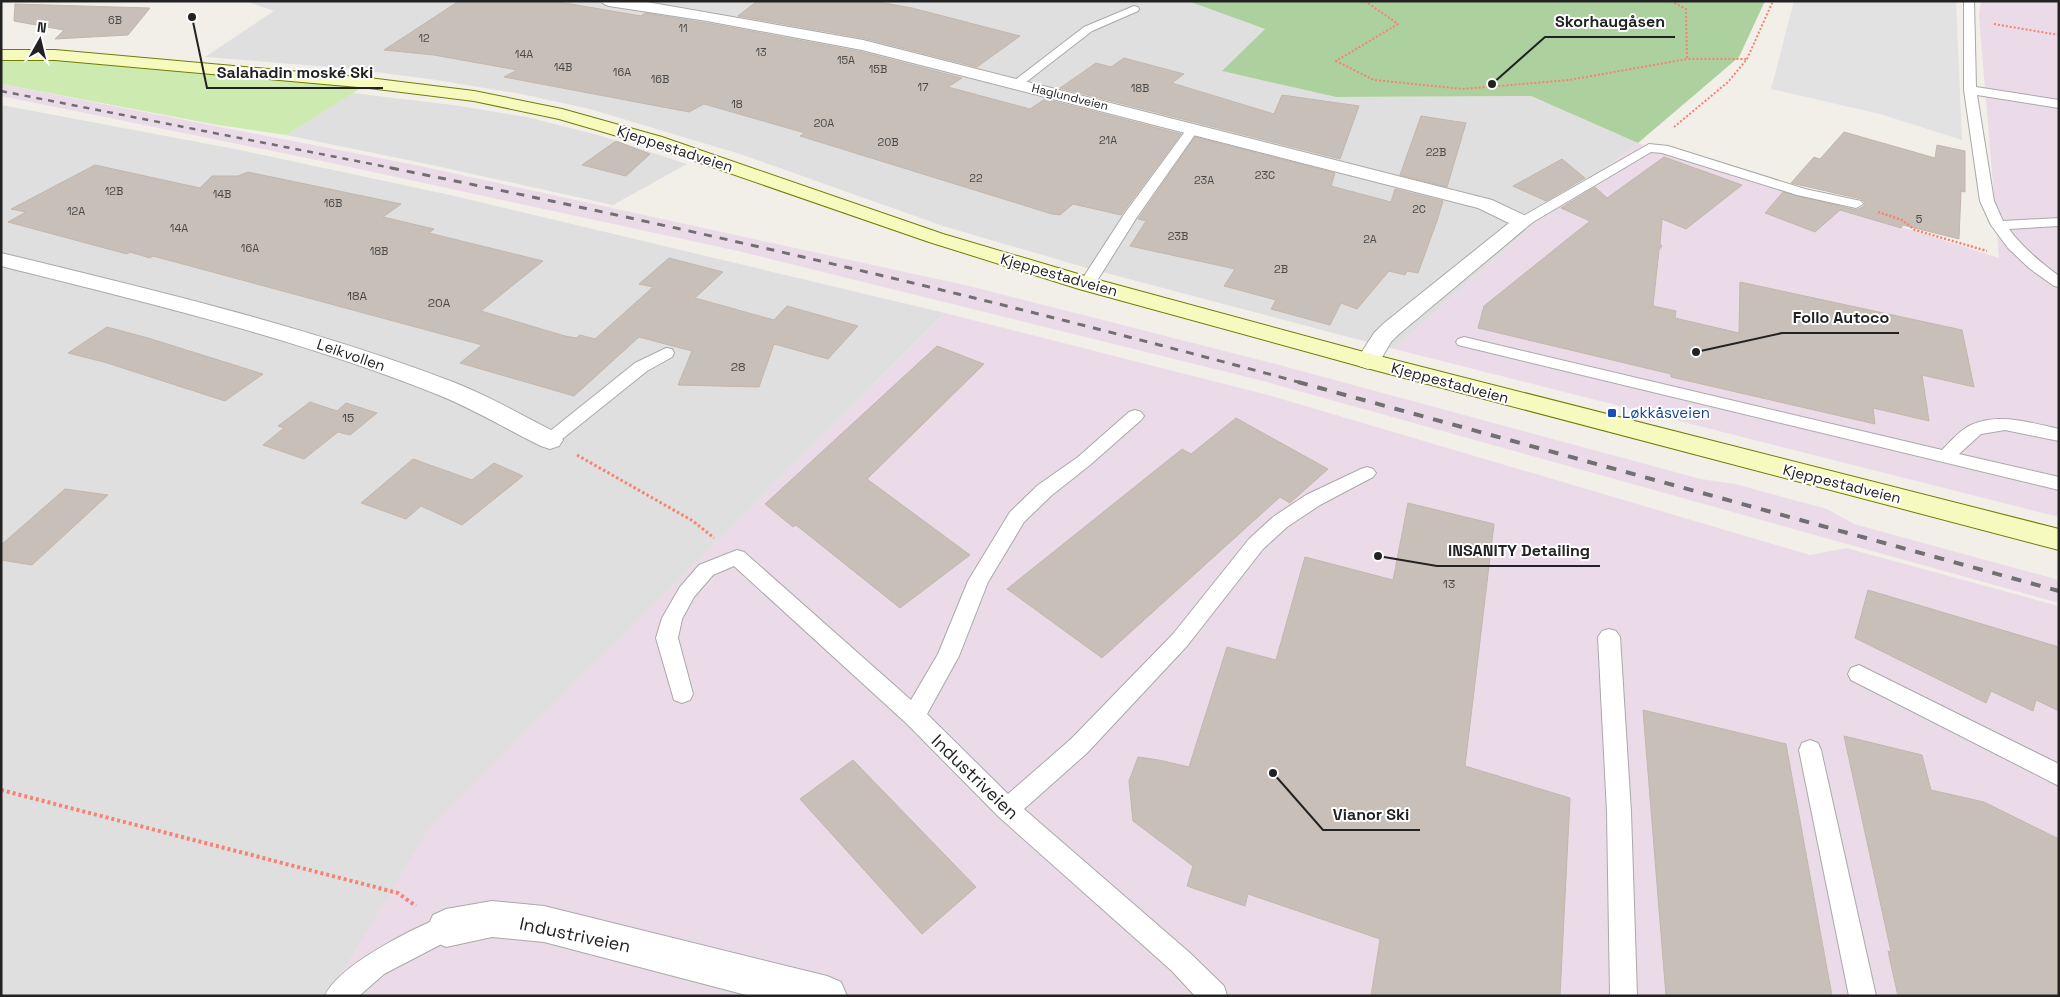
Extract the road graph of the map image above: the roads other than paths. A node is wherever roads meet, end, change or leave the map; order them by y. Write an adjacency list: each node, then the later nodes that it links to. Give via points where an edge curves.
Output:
1 (609, 1): 7 (street, Haglundveien, via 863,45)
2 (1970, 1): 8 (lane)
3 (1134, 10): 7 (lane, via 1088,29)
4 (1, 41): 6 (main road, Kjeppestadveien)
5 (1, 55): 6 (main road, Kjeppestadveien)
6 (55, 55): 17 (main road, Kjeppestadveien, via 369,83 474,96 535,108 655,141 936,238)
7 (1017, 83): 10 (street, Haglundveien)
8 (1970, 90): 9 (lane); 14 (lane, via 1987,201)
9 (2059, 104)
10 (1193, 129): 12 (street, Haglundveien, via 1485,204); 17 (lane, via 1130,216)
11 (1856, 204): 12 (lane, via 1802,192 1663,149 1649,148)
12 (1523, 222): 20 (street, via 1391,329)
13 (2059, 222): 14 (lane)
14 (1998, 225): 16 (lane, via 2013,245)
15 (1, 259): 23 (street, Leikvollen, via 324,346 446,388)
16 (2059, 282)
17 (1087, 284): 20 (main road, Kjeppestadveien)
18 (1464, 342): 24 (lane)
19 (666, 353): 23 (lane, via 641,367)
20 (1368, 361): 27 (main road, Kjeppestadveien)
21 (1134, 416): 32 (lane, via 1017,517 978,581 948,656)
22 (2059, 435): 24 (lane, via 2005,424 1976,429)
23 (550, 440)
24 (1945, 457): 26 (lane)
25 (1367, 473): 35 (lane, via 1313,500 1280,522 1256,544 1180,640 1079,746)
26 (2059, 484)
27 (2059, 540)
28 (737, 557): 31 (lane, via 706,570 687,592 672,618 667,638); 32 (lane, Industriveien)
29 (1609, 637): 40 (lane, via 1619,812)
30 (1859, 674): 34 (lane)
31 (682, 694)
32 (914, 716): 35 (lane, Industriveien)
33 (1810, 750): 41 (lane)
34 (2059, 776)
35 (1007, 809): 39 (lane, Industriveien, via 1181,962)
36 (446, 928): 37 (lane, Industriveien, via 375,965); 38 (street, Industriveien, via 492,919 544,924)
37 (338, 996)
38 (827, 996)
39 (1214, 996)
40 (1624, 996)
41 (1863, 996)

